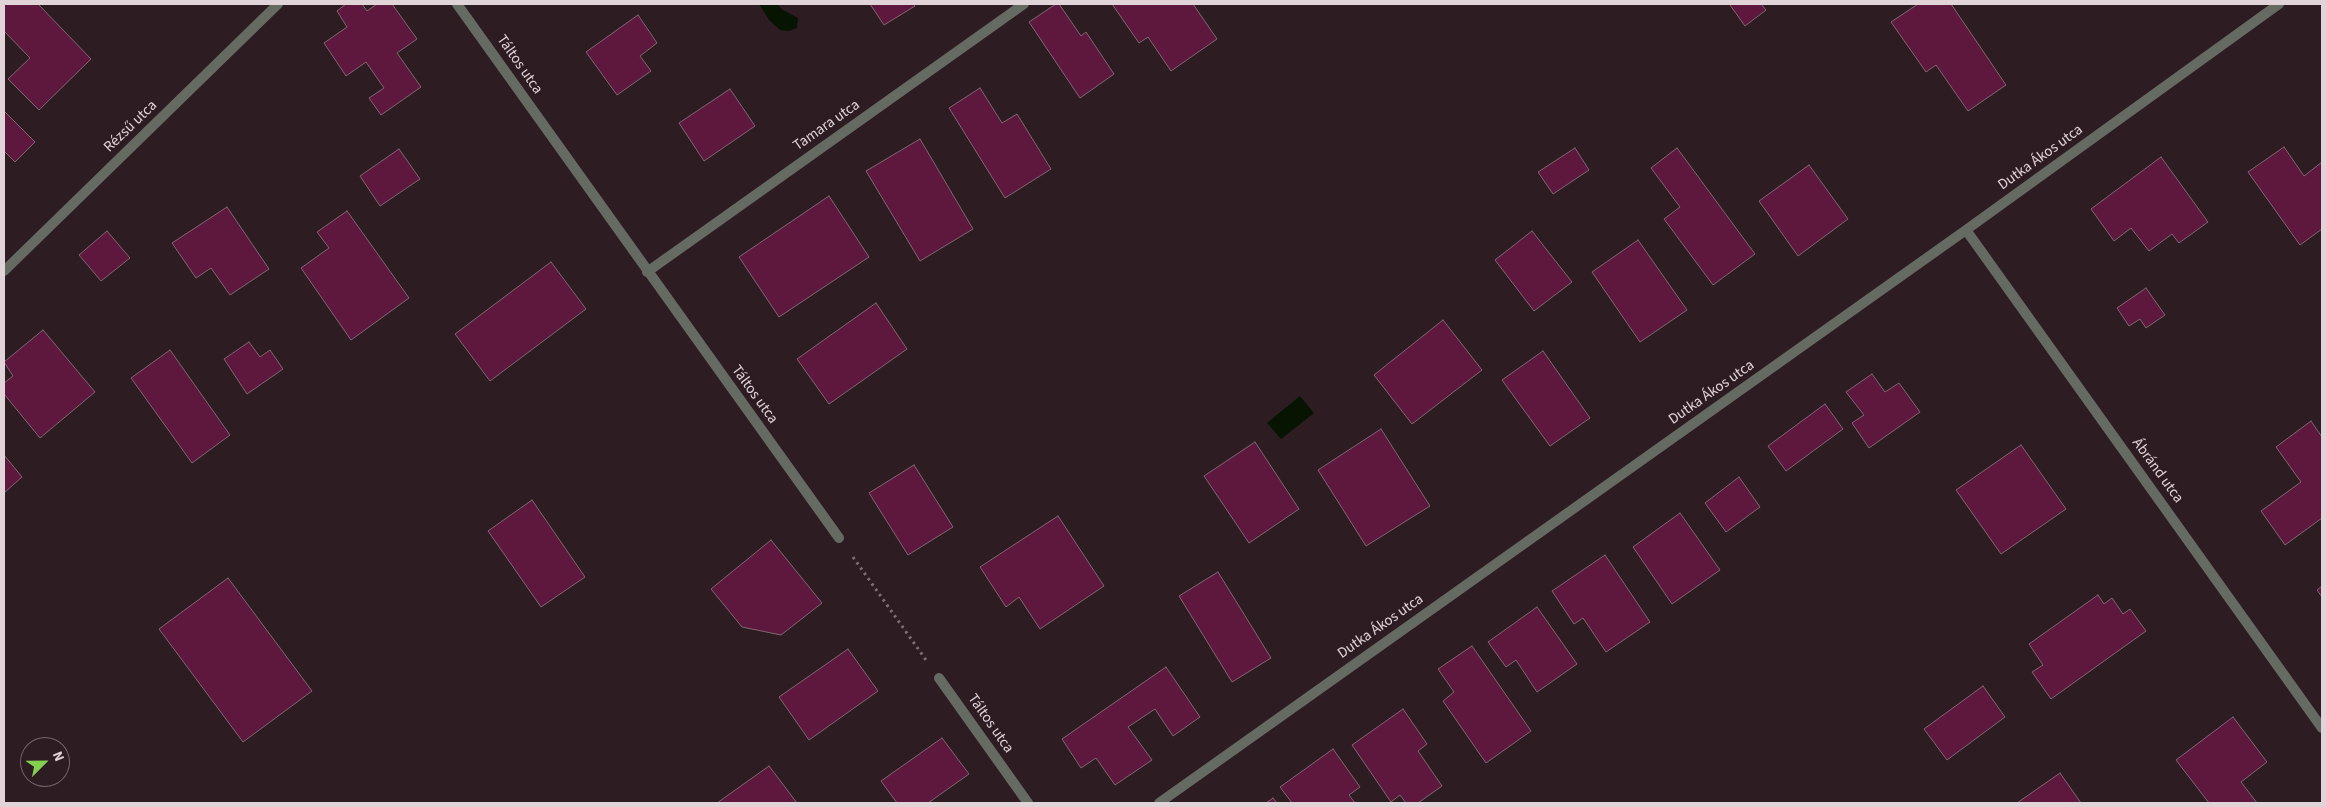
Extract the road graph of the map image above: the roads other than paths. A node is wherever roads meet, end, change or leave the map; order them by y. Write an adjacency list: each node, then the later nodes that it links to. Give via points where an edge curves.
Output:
1 (278, 4): 6 (street, Rézsű utca)
2 (457, 4): 7 (street, Táltos utca)
3 (1024, 4): 7 (street, Tamara utca)
4 (2279, 4): 5 (street, Dutka Ákos utca)
5 (1966, 230): 10 (street, Ábránd utca); 12 (street, Dutka Ákos utca)
6 (4, 271)
7 (648, 272): 8 (street, Táltos utca)
8 (839, 538)
9 (939, 678): 11 (street, Táltos utca)
10 (2322, 728)
11 (1028, 803)
12 (1159, 803)

